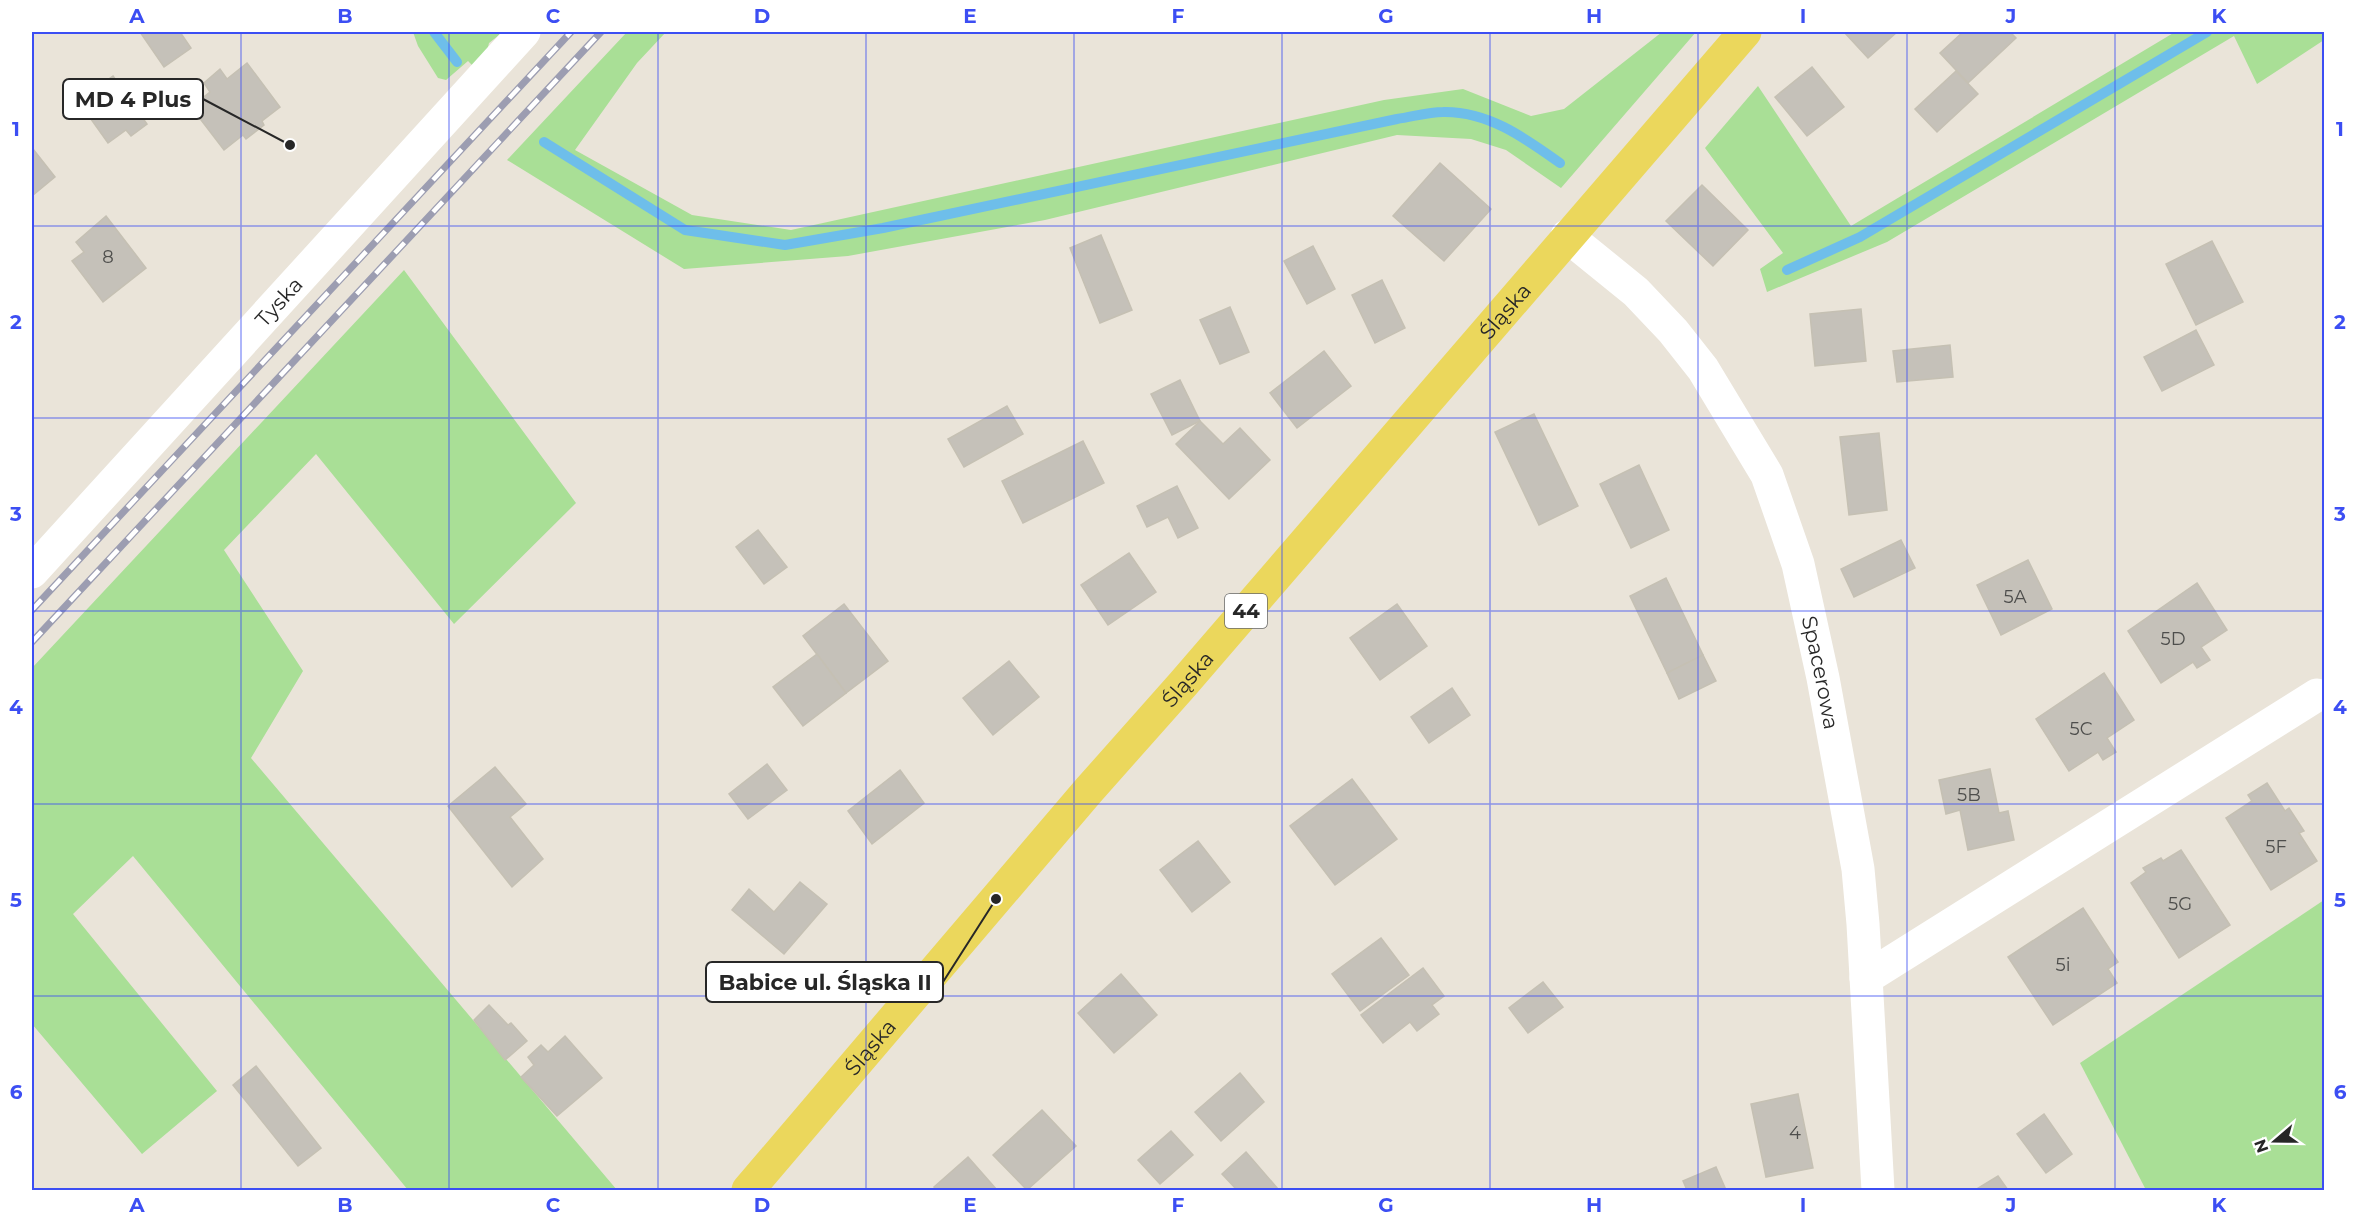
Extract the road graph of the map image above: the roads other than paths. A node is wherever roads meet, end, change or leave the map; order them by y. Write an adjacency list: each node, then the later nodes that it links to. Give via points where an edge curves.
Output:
1 (524, 32): 4 (street, Tyska)
2 (1745, 32): 3 (main road, Śląska / 44)
3 (1567, 236): 6 (street, Spacerowa, via 1636,292 1703,369 1754,451 1778,503 1806,589 1850,820 1861,893); 7 (main road, Śląska / 44)
4 (32, 572)
5 (2317, 695): 6 (street)
6 (1866, 978): 8 (street, Spacerowa)
7 (748, 1191)
8 (1878, 1191)

